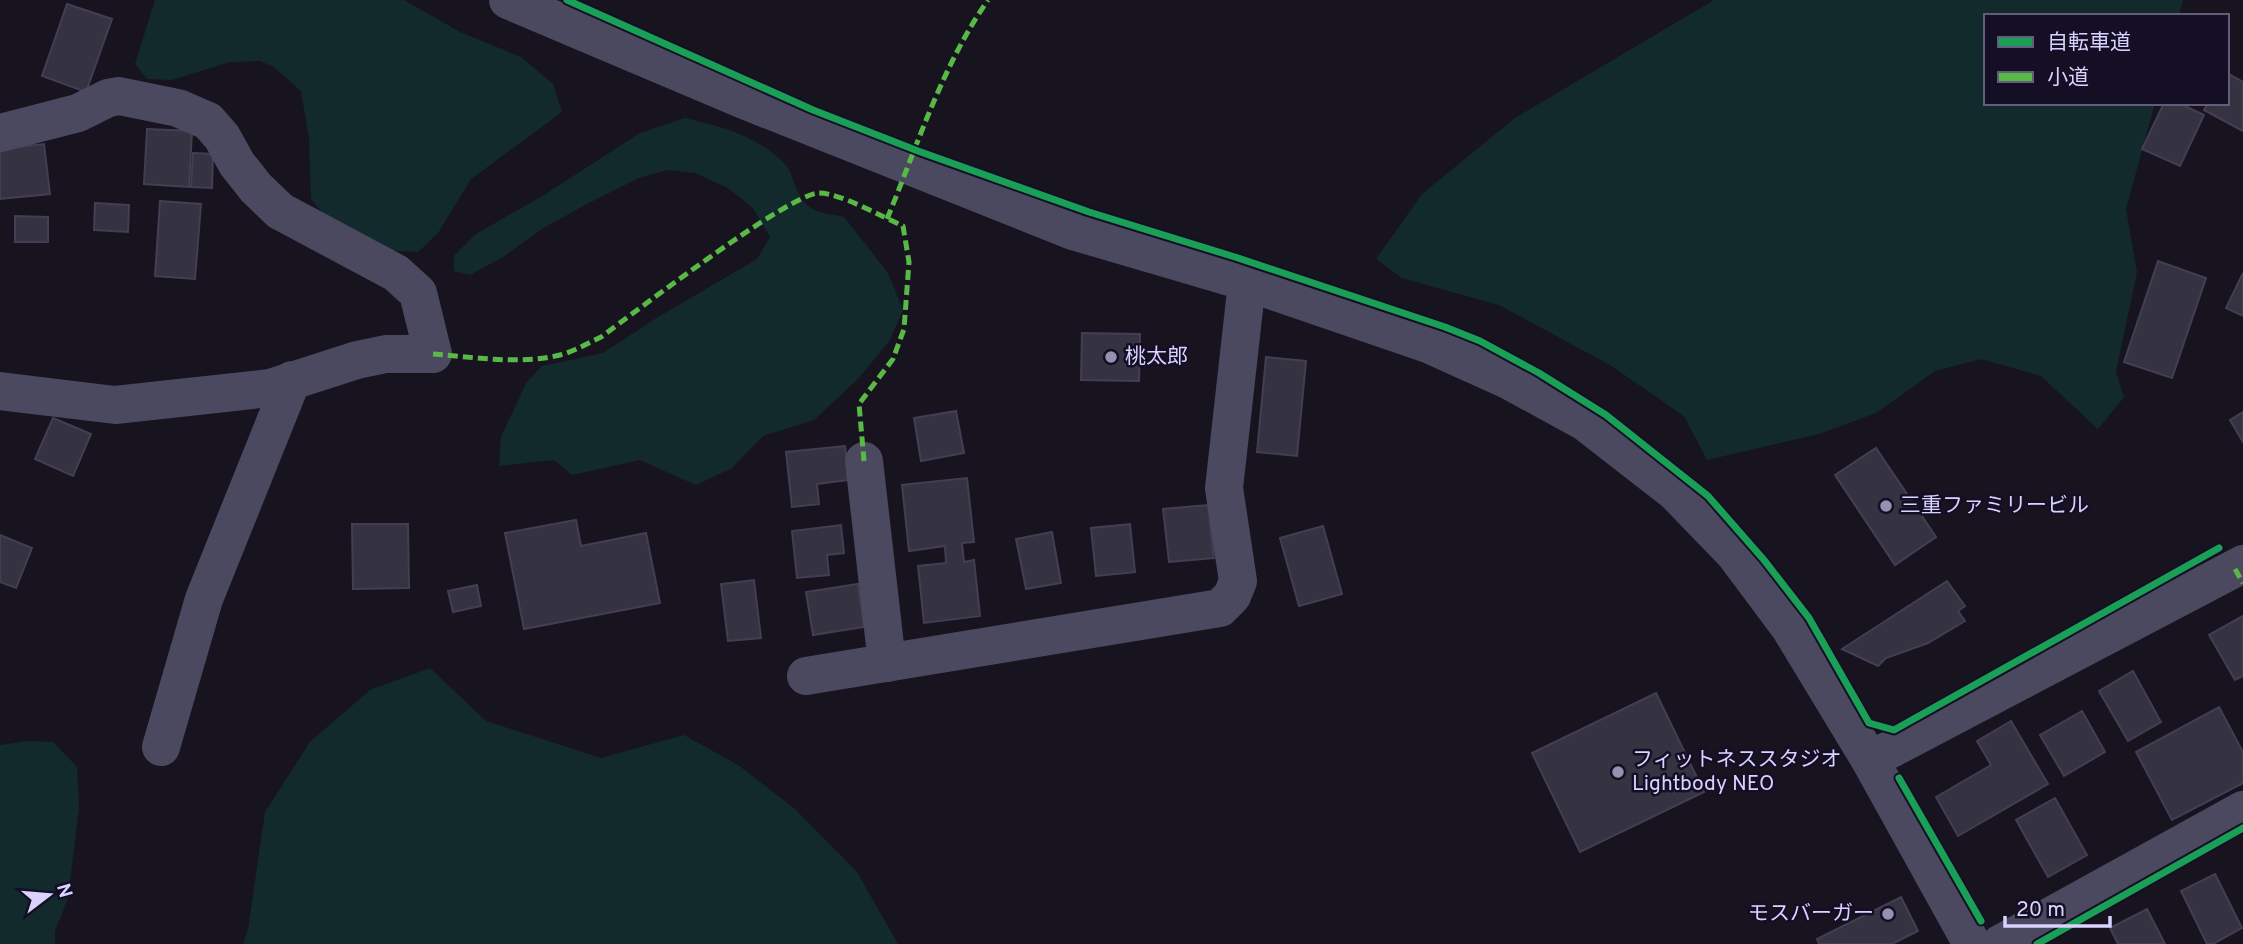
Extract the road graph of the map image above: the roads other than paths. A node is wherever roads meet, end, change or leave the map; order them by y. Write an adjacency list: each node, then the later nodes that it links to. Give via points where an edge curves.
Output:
1 (508, 0): 3 (street, via 1073,231)
2 (0, 133): 4 (street, via 78,113 119,96 178,108 208,121 256,188 280,211 396,273 418,293 433,354 386,354)
3 (1247, 282): 8 (street, via 1224,488 1238,581 1232,596 1220,608); 11 (street, via 1428,344 1586,422 1675,492 1734,553 1790,628)
4 (292, 380): 5 (street, via 270,388 115,405); 10 (street, via 204,599)
5 (1, 392)
6 (864, 461): 8 (street)
7 (2243, 564): 11 (street)
8 (887, 663): 9 (street)
9 (806, 676)
10 (161, 747)
11 (1870, 760): 13 (street)
12 (2243, 810): 14 (street)
13 (1972, 944)
14 (2000, 944)

